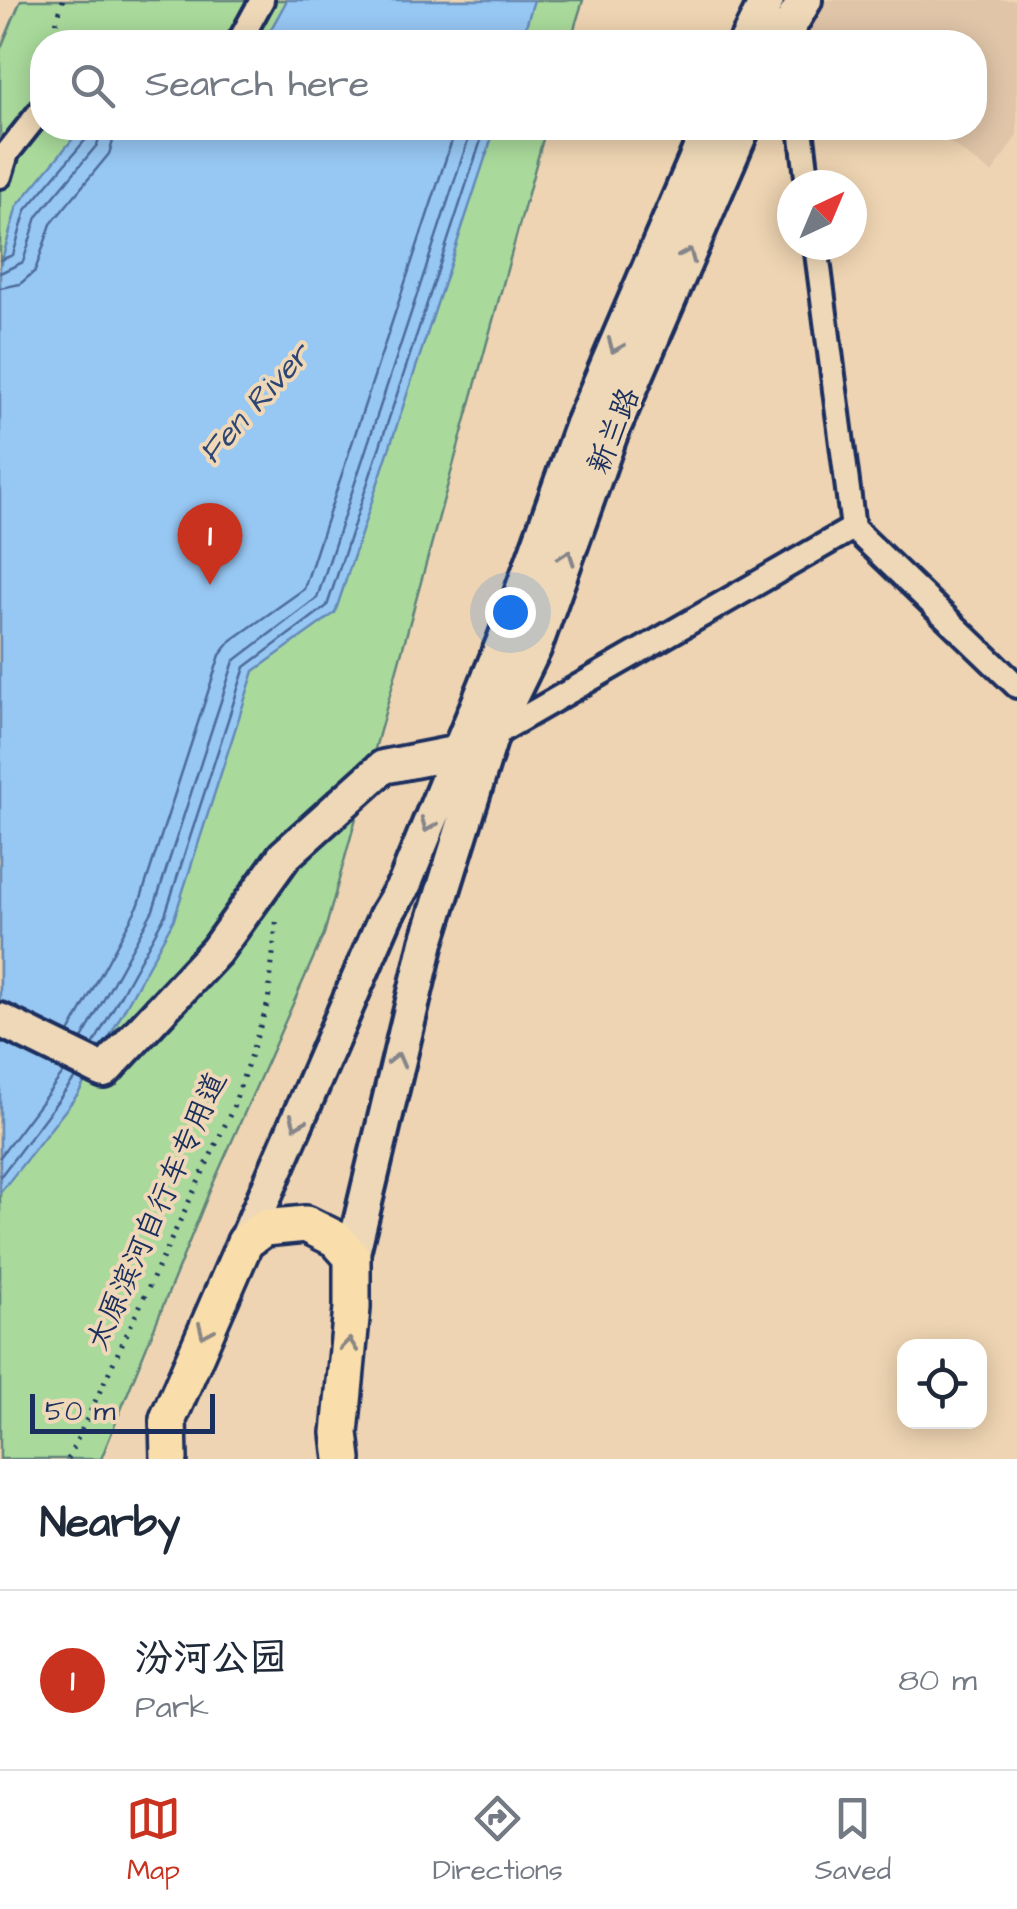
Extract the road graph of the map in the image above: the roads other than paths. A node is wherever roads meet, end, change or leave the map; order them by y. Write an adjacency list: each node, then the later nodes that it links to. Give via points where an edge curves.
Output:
1 (262, 0): 2 (street)
2 (246, 30)
3 (30, 124): 8 (street, via 7,153)
4 (705, 140): 11 (street, 新兰路, one-way to 11, via 582,424)
5 (738, 140): 11 (street, 新兰路, one-way to 5)
6 (802, 140): 7 (street)
7 (806, 170)
8 (0, 176)
9 (818, 260): 10 (street)
10 (853, 528): 12 (street); 13 (street)
11 (520, 643): 13 (street, 新兰路); 14 (street)
12 (1017, 686)
13 (491, 736): 14 (street); 17 (street, 新兰路, one-way to 13, via 426,942)
14 (459, 752): 15 (street, via 383,768 284,856 216,951 104,1071); 16 (street, one-way to 16)
15 (0, 1020)
16 (245, 1242): 17 (main road, via 264,1228 306,1224 336,1238); 18 (main road, one-way to 18)
17 (352, 1258): 19 (main road, one-way to 17)
18 (168, 1419): 20 (main road); 21 (main road)
19 (334, 1450)
20 (150, 1459)
21 (169, 1459)

